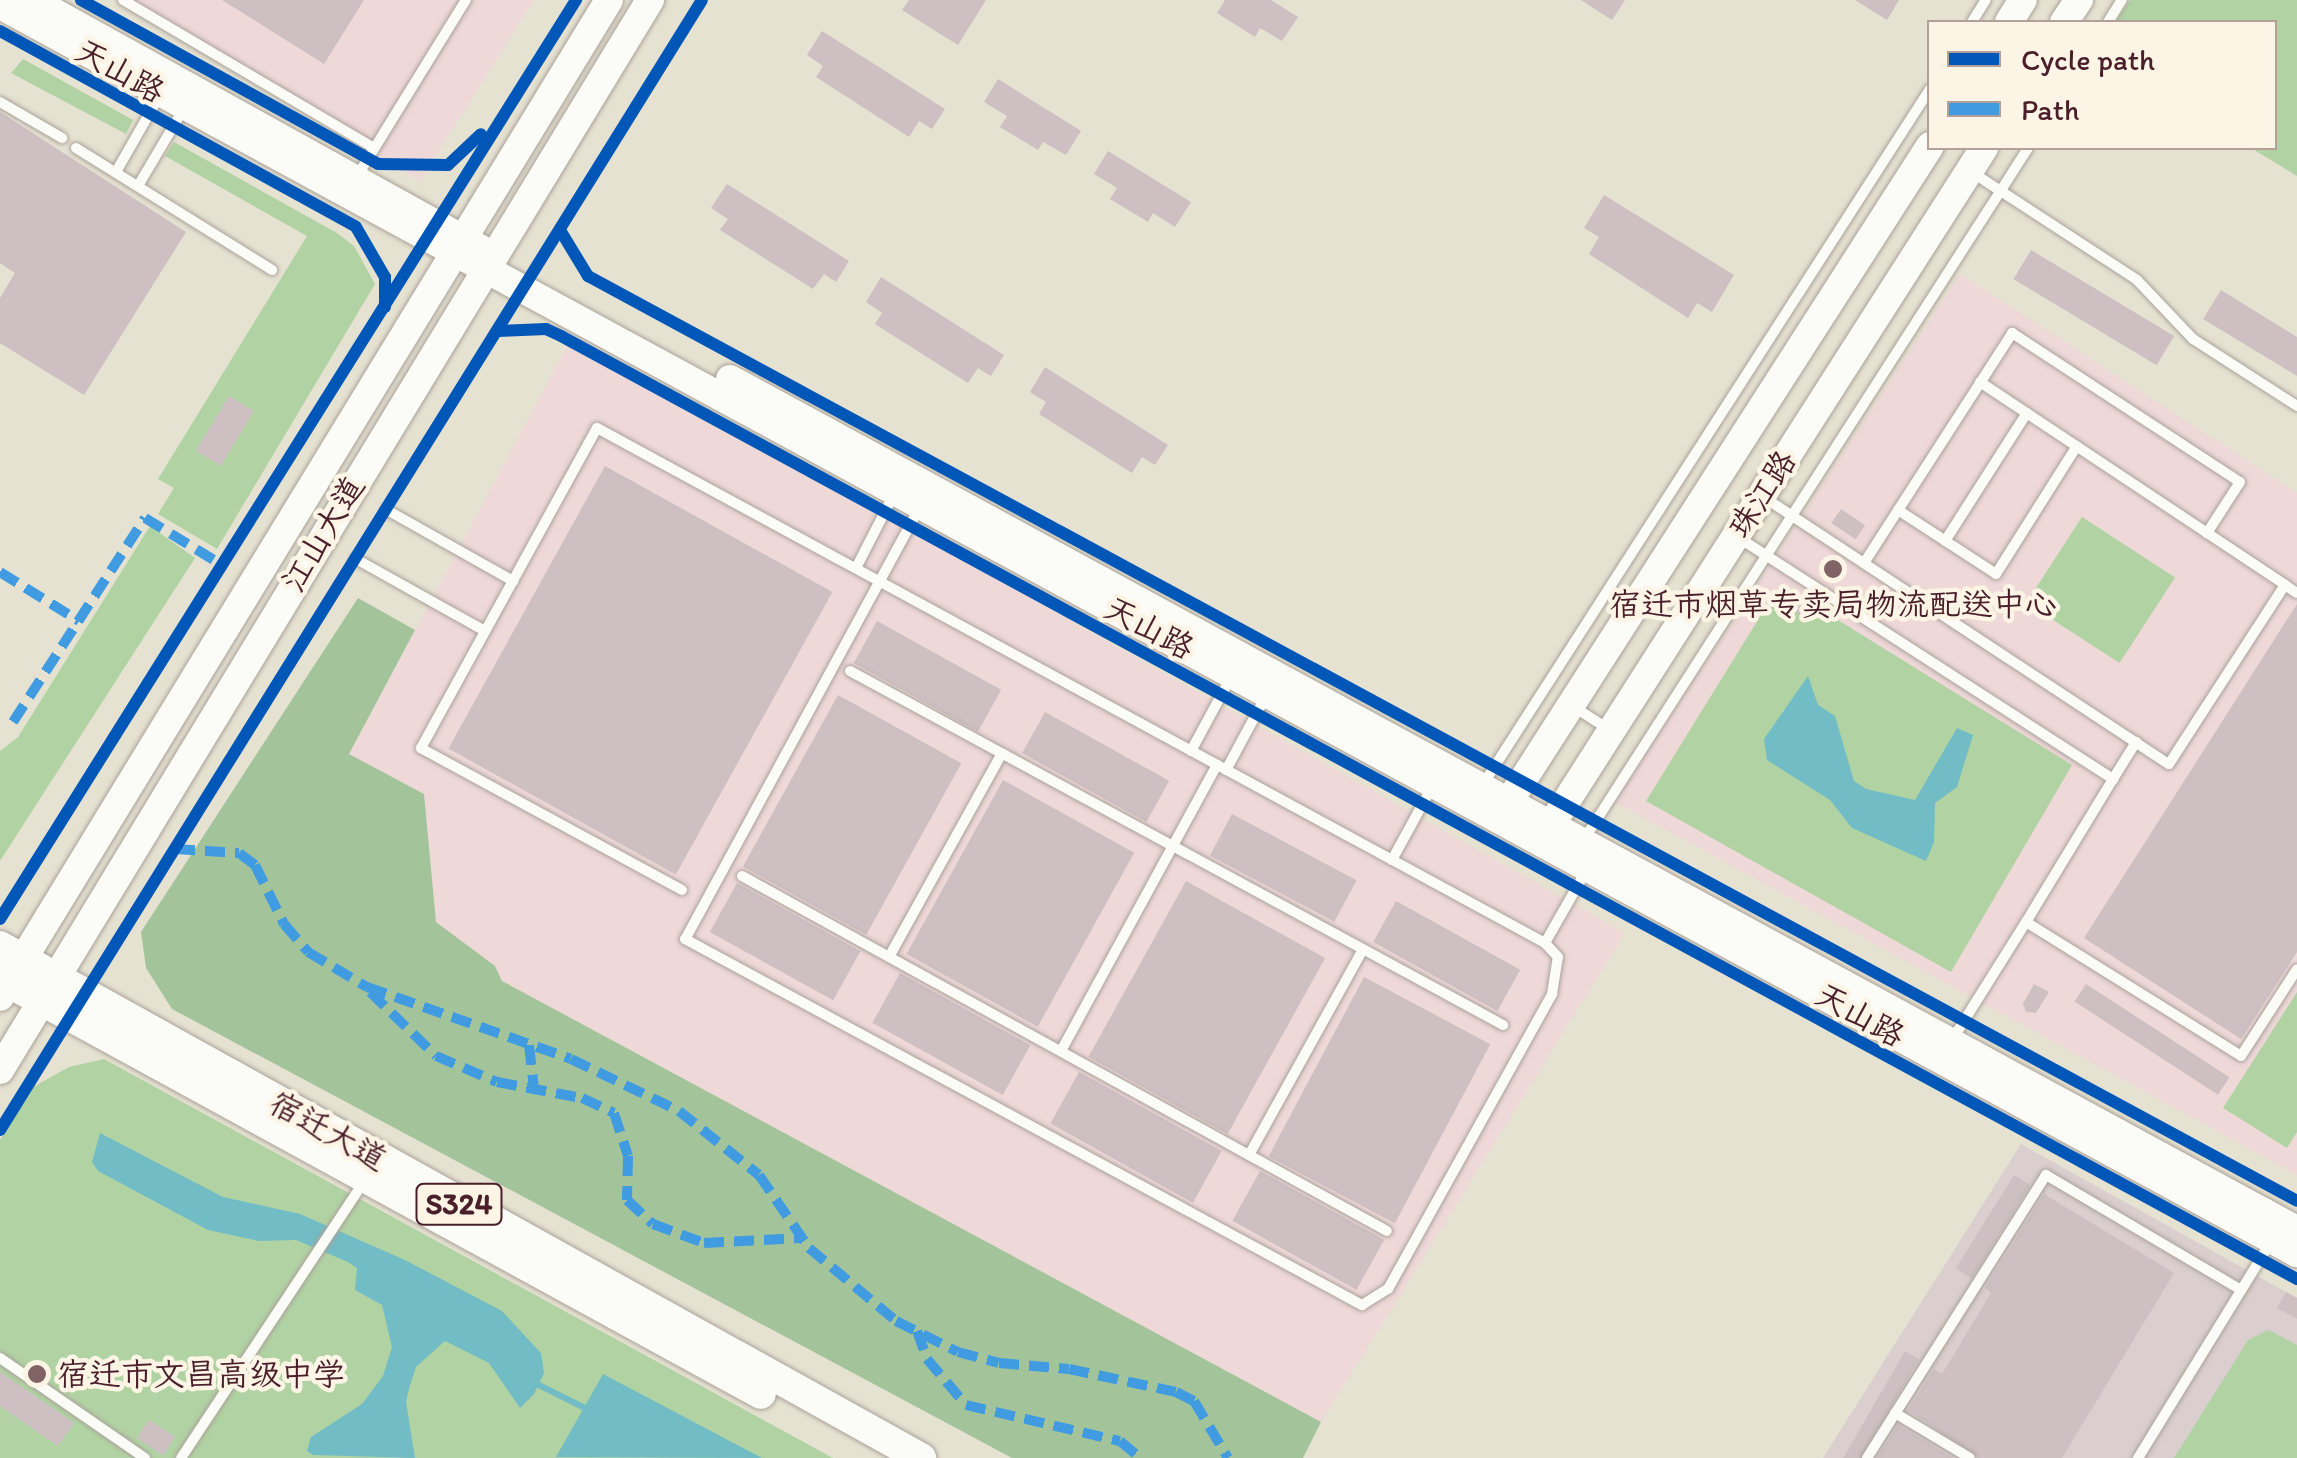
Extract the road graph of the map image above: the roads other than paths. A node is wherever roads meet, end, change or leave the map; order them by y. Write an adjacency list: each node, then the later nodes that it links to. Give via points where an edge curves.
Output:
1 (123, 0): 11 (lane)
2 (466, 0): 11 (lane)
3 (609, 0): 19 (street, 江山大道)
4 (650, 0): 20 (street, 江山大道)
5 (11, 9): 6 (street, 天山路)
6 (178, 92): 15 (lane); 16 (street, 天山路); 17 (lane); 19 (street, 天山路)
7 (1927, 94): 55 (lane)
8 (0, 102): 9 (lane)
9 (62, 138)
10 (76, 148): 15 (lane)
11 (374, 148): 16 (lane)
12 (1927, 150): 47 (street, 珠江路)
13 (2027, 150): 18 (lane)
14 (1977, 159): 18 (lane); 28 (street, 珠江路)
15 (116, 172): 17 (lane)
16 (356, 179): 19 (street, 天山路)
17 (138, 186): 21 (lane)
18 (2000, 191): 23 (lane, via 2131,275 2193,339); 31 (lane)
19 (455, 246): 20 (street, 天山路); 68 (street, 江山大道)
20 (486, 262): 26 (street, 天山路); 69 (street, 江山大道)
21 (272, 270)
22 (1980, 382): 24 (lane); 30 (lane); 32 (lane, via 2012,333 2240,482)
23 (2297, 406)
24 (2027, 413): 25 (lane); 34 (lane)
25 (2077, 446): 32 (lane); 34 (lane, via 1996,574)
26 (901, 482): 27 (street, 天山路); 38 (lane)
27 (926, 496): 40 (lane); 44 (street, 天山路)
28 (1761, 496): 31 (lane); 33 (street, 珠江路)
29 (386, 510): 39 (lane)
30 (1898, 510): 34 (lane); 37 (lane)
31 (1792, 516): 35 (lane); 37 (lane)
32 (2208, 533): 41 (lane)
33 (1736, 536): 35 (lane); 48 (street, 珠江路)
34 (1945, 541)
35 (1767, 556): 54 (lane); 59 (lane)
36 (356, 559): 43 (lane)
37 (1864, 563): 49 (lane)
38 (856, 568): 39 (lane, via 598,428); 40 (lane)
39 (513, 580): 43 (lane)
40 (880, 582): 50 (lane); 64 (lane, via 684,938 1312,1282 1362,1305 1388,1289 1552,994 1558,957)
41 (2285, 585): 42 (lane); 49 (lane, via 2169,764)
42 (2297, 593)
43 (485, 631): 62 (lane, via 421,748)
44 (1238, 664): 46 (street, 天山路); 50 (lane)
45 (850, 670): 51 (lane)
46 (1273, 683): 52 (lane); 53 (street, 天山路)
47 (1570, 705): 48 (lane); 56 (street, 珠江路)
48 (1611, 730): 57 (street, 珠江路)
49 (2136, 742): 54 (lane)
50 (1192, 751): 52 (lane)
51 (1002, 753): 58 (lane); 66 (lane)
52 (1221, 767): 58 (lane); 60 (lane)
53 (1440, 774): 55 (street, 天山路); 60 (lane)
54 (2113, 779): 63 (lane)
55 (1477, 794): 56 (street, 天山路)
56 (1504, 809): 57 (street, 天山路)
57 (1546, 832): 59 (street, 天山路)
58 (1173, 846): 65 (lane); 72 (lane)
59 (1586, 853): 64 (lane); 71 (street, 天山路); 77 (street, 天山路)
60 (1392, 860): 64 (lane)
61 (742, 876): 66 (lane)
62 (682, 890)
63 (2026, 922): 67 (lane, via 2241,1056); 71 (lane)
64 (1545, 943)
65 (1363, 949): 70 (lane); 74 (lane)
66 (889, 957): 72 (lane)
67 (2297, 968)
68 (6, 973): 69 (main road, 宿迁大道 / S324)
69 (49, 990): 73 (street, 江山大道); 75 (main road, 宿迁大道 / S324)
70 (1503, 1025)
71 (1951, 1041): 77 (street, 天山路)
72 (1060, 1051): 74 (lane)
73 (0, 1070)
74 (1249, 1155): 76 (lane)
75 (372, 1168): 82 (lane); 83 (main road, 宿迁大道 / S324); 84 (main road, 宿迁大道 / S324)
76 (1387, 1231)
77 (2287, 1236): 78 (lane)
78 (2241, 1290): 80 (lane, via 2046,1175); 87 (lane)
79 (0, 1358): 81 (lane)
80 (1895, 1413): 85 (lane); 86 (lane)
81 (144, 1458)
82 (180, 1458)
83 (878, 1458)
84 (920, 1458)
85 (1867, 1458)
86 (1970, 1458)
87 (2138, 1458)

